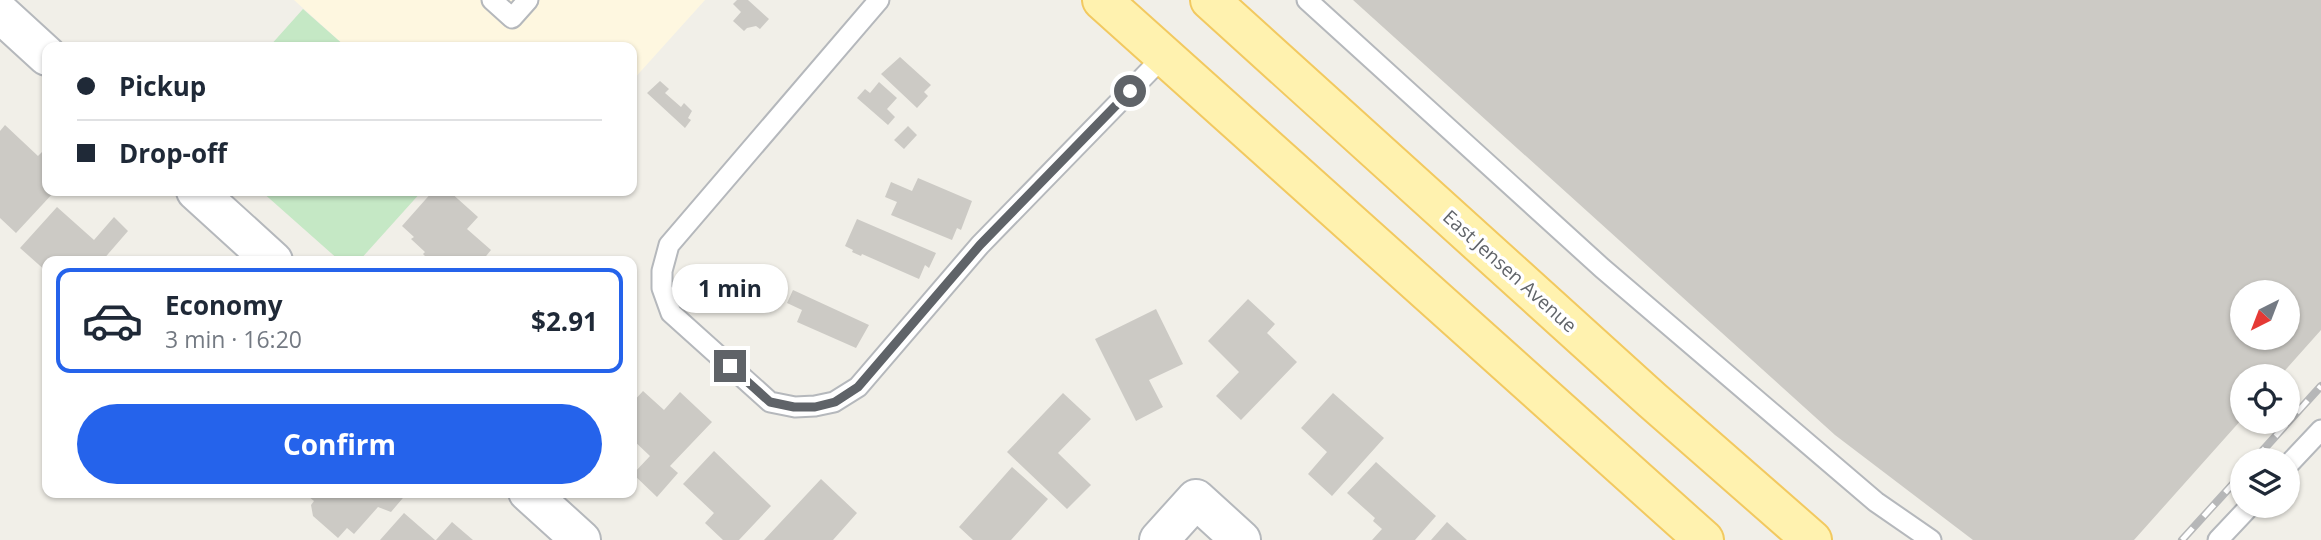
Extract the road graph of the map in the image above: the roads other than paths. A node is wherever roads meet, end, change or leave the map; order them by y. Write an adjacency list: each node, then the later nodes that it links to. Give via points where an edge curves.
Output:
1 (492, 0): 2 (lane, via 512,18)
2 (528, 0)
3 (879, 0): 9 (lane, via 669,245 662,288 671,313 770,402 815,407 835,402 858,387 980,245)
4 (1102, 0): 9 (main road)
5 (1210, 0): 20 (main road, East Jensen Avenue)
6 (1307, 0): 21 (lane, via 1602,268 1876,502)
7 (0, 13): 8 (street)
8 (42, 51)
9 (1164, 56): 19 (main road)
10 (202, 196): 11 (street)
11 (268, 256)
12 (2321, 430): 13 (lane)
13 (2300, 452)
14 (535, 498): 16 (street)
15 (2239, 518): 22 (lane)
16 (581, 540)
17 (1159, 540): 18 (street, via 1196,499)
18 (1241, 540)
19 (1704, 540)
20 (1812, 540)
21 (1931, 540)
22 (2218, 540)

